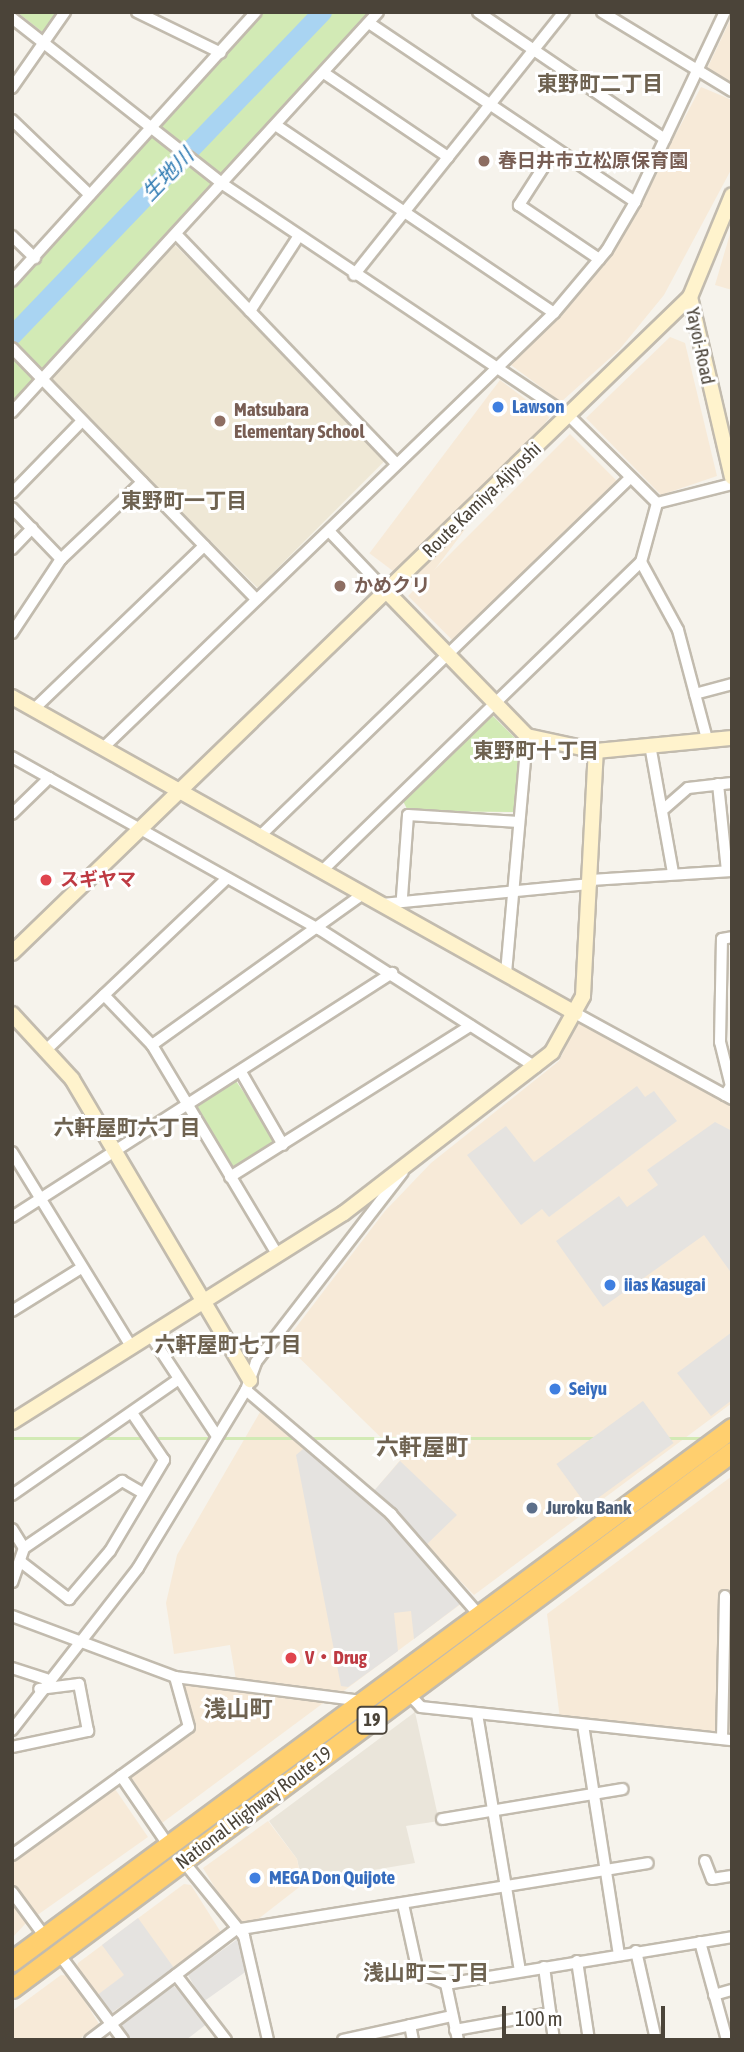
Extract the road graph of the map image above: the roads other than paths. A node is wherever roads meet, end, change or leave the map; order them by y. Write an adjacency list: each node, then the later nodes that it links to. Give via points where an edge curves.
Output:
1 (65, 12): 11 (street)
2 (137, 12): 13 (street)
3 (256, 12): 13 (street)
4 (378, 12): 10 (street)
5 (478, 12): 12 (street)
6 (564, 12): 12 (street)
7 (602, 12): 15 (street)
8 (725, 12): 15 (street)
9 (12, 18): 11 (street)
10 (369, 23): 14 (street); 18 (street)
11 (47, 45): 16 (street); 21 (street)
12 (535, 50): 18 (street); 22 (street)
13 (221, 53): 21 (street)
14 (324, 73): 20 (street); 24 (street)
15 (697, 74): 17 (street); 22 (street)
16 (12, 88)
17 (732, 91)
18 (490, 105): 23 (street); 24 (street)
19 (12, 120): 26 (street)
20 (277, 126): 25 (street); 29 (street)
21 (153, 131): 25 (street); 26 (street)
22 (666, 139): 28 (street)
23 (555, 149): 28 (street); 34 (street, via 519,205)
24 (448, 157): 29 (street)
25 (222, 184): 31 (street); 32 (street)
26 (90, 195): 33 (street)
27 (732, 195): 37 (street, Route Kamiya-Ajiyoshi)
28 (635, 202): 34 (street)
29 (404, 212): 35 (street); 39 (street)
30 (12, 236): 33 (street)
31 (178, 236): 38 (street); 42 (street)
32 (298, 237): 35 (street); 38 (street)
33 (35, 258): 36 (street)
34 (599, 259): 39 (street)
35 (354, 275): 41 (street)
36 (12, 281)
37 (690, 297): 44 (street, Route Kamiya-Ajiyoshi); 47 (street, Yayoi-Road)
38 (250, 311): 46 (street)
39 (554, 313): 41 (street)
40 (16, 351): 42 (street)
41 (496, 369): 44 (street); 46 (street)
42 (44, 380): 43 (street); 45 (street)
43 (12, 412)
44 (570, 417): 48 (street); 60 (street, Route Kamiya-Ajiyoshi)
45 (82, 421): 49 (street); 51 (street)
46 (396, 463): 55 (street)
47 (732, 477)
48 (629, 479): 52 (street); 63 (street)
49 (142, 482): 56 (street); 58 (street)
50 (732, 484): 52 (street)
51 (12, 493)
52 (657, 503): 59 (street)
53 (12, 508): 54 (street)
54 (32, 528): 57 (street); 58 (street)
55 (329, 531): 60 (street); 61 (street)
56 (204, 547): 61 (street); 68 (street)
57 (12, 549)
58 (61, 559): 62 (street)
59 (641, 562): 65 (street, via 678,631); 67 (street)
60 (387, 592): 63 (street); 79 (street, Route Kamiya-Ajiyoshi)
61 (256, 599): 73 (street)
62 (12, 633)
63 (447, 654): 67 (street); 86 (street)
64 (732, 684): 65 (street)
65 (695, 694): 71 (street)
66 (12, 697): 68 (street)
67 (494, 702): 69 (street); 80 (street)
68 (34, 709): 73 (street)
69 (527, 736): 74 (street); 84 (street)
70 (732, 738): 71 (street)
71 (707, 739): 72 (street)
72 (650, 745): 74 (street); 81 (street)
73 (103, 748): 79 (street)
74 (596, 751): 91 (street, via 586,852)
75 (12, 757): 76 (street)
76 (49, 778): 82 (street); 85 (street)
77 (732, 783): 78 (street)
78 (718, 784): 81 (street, via 688,788); 88 (street)
79 (180, 791): 85 (street, Route Kamiya-Ajiyoshi); 86 (street)
80 (394, 800): 83 (street); 87 (street)
81 (665, 808): 89 (street)
82 (12, 814)
83 (408, 816): 84 (street); 94 (street)
84 (519, 822): 92 (street)
85 (140, 830): 90 (street); 98 (street, Route Kamiya-Ajiyoshi)
86 (261, 835): 87 (street)
87 (323, 870): 93 (street)
88 (729, 871): 89 (street)
89 (673, 873): 91 (street)
90 (227, 878): 96 (street); 101 (street)
91 (591, 882): 92 (street); 102 (street, via 583,996)
92 (515, 890): 94 (street); 100 (street)
93 (363, 894): 95 (street); 96 (street)
94 (402, 897): 95 (street)
95 (382, 904): 100 (street)
96 (319, 929): 99 (street); 105 (street)
97 (732, 937): 109 (street, via 722,939 720,1042 731,1086)
98 (12, 953)
99 (392, 973): 104 (street); 108 (street)
100 (506, 973): 102 (street)
101 (104, 995): 105 (street); 106 (street)
102 (575, 1013): 107 (street); 109 (street)
103 (12, 1014): 106 (street)
104 (470, 1026): 107 (street); 111 (street)
105 (152, 1045): 110 (street)
106 (47, 1049): 113 (street, via 72,1079)
107 (536, 1068): 114 (street)
108 (241, 1072): 110 (street); 111 (street)
109 (729, 1097)
110 (188, 1106): 113 (street); 115 (street)
111 (283, 1145): 115 (street)
112 (12, 1152): 116 (street)
113 (112, 1152): 116 (street); 120 (street)
114 (407, 1167): 118 (street); 125 (street, via 256,1362)
115 (230, 1177): 118 (street)
116 (41, 1199): 117 (street); 119 (street)
117 (12, 1217)
118 (277, 1254): 120 (street)
119 (81, 1268): 121 (street); 123 (street)
120 (204, 1302): 122 (street); 125 (street)
121 (12, 1311)
122 (151, 1336): 123 (street); 124 (street)
123 (132, 1348): 127 (street)
124 (178, 1379): 126 (street); 129 (street)
125 (248, 1385): 129 (street); 138 (street, via 391,1514)
126 (132, 1413): 131 (street, via 164,1460); 132 (street)
127 (12, 1422)
128 (732, 1428): 138 (highway, National Highway Route 19 / 19)
129 (217, 1436): 140 (street, via 138,1568)
130 (732, 1452): 145 (highway, National Highway Route 19 / 19)
131 (143, 1493): 134 (street, via 122,1481); 135 (street, via 110,1552 69,1599)
132 (12, 1494)
133 (12, 1530): 134 (street)
134 (24, 1548): 135 (street)
135 (21, 1562): 136 (street)
136 (12, 1582)
137 (725, 1596): 150 (street)
138 (479, 1615): 146 (highway, National Highway Route 19 / 19)
139 (12, 1616): 140 (street)
140 (78, 1640): 142 (street); 143 (street)
141 (12, 1668): 143 (street)
142 (175, 1677): 146 (street); 152 (street, via 189,1727)
143 (46, 1679): 144 (street)
144 (39, 1689): 149 (street); 151 (street, via 79,1684 88,1731)
145 (408, 1693): 147 (street, via 421,1707); 159 (highway, National Highway Route 19 / 19)
146 (363, 1700): 157 (highway, National Highway Route 19 / 19)
147 (477, 1714): 148 (street); 155 (street)
148 (583, 1725): 150 (street); 154 (street)
149 (12, 1730)
150 (727, 1740)
151 (12, 1746)
152 (121, 1776): 157 (street); 158 (street)
153 (623, 1789): 154 (street)
154 (592, 1794): 155 (street); 162 (street)
155 (493, 1812): 156 (street); 164 (street)
156 (442, 1819)
157 (169, 1846): 168 (highway, National Highway Route 19 / 19)
158 (12, 1855)
159 (183, 1861): 167 (street); 172 (highway, National Highway Route 19 / 19)
160 (705, 1861): 163 (street, via 712,1879)
161 (648, 1863): 162 (street)
162 (605, 1870): 164 (street); 173 (street)
163 (732, 1876)
164 (505, 1885): 166 (street); 177 (street)
165 (12, 1892): 168 (street)
166 (403, 1904): 167 (street); 179 (street, via 418,1972)
167 (235, 1930): 178 (street); 193 (street, via 244,1936)
168 (45, 1937): 174 (highway, National Highway Route 19 / 19)
169 (732, 1937): 170 (street)
170 (700, 1942): 171 (street); 182 (street)
171 (636, 1951): 173 (street); 198 (street)
172 (59, 1954): 180 (highway, National Highway Route 19 / 19); 185 (street)
173 (619, 1954): 175 (street)
174 (12, 1961)
175 (577, 1961): 176 (street); 197 (street)
176 (544, 1967): 177 (street); 183 (street)
177 (520, 1970): 179 (street)
178 (176, 1975): 185 (street); 192 (street)
179 (446, 1984): 184 (street)
180 (12, 1988)
181 (732, 1990): 182 (street)
182 (714, 1995): 187 (street)
183 (550, 2014): 188 (street); 196 (street)
184 (452, 2016): 186 (street); 188 (street)
185 (111, 2024): 190 (street); 191 (street)
186 (411, 2025): 189 (street); 195 (street)
187 (728, 2034)
188 (456, 2035)
189 (368, 2037): 194 (street)
190 (90, 2040)
191 (123, 2040)
192 (226, 2040)
193 (268, 2040)
194 (343, 2040)
195 (413, 2040)
196 (554, 2040)
197 (589, 2040)
198 (656, 2040)

